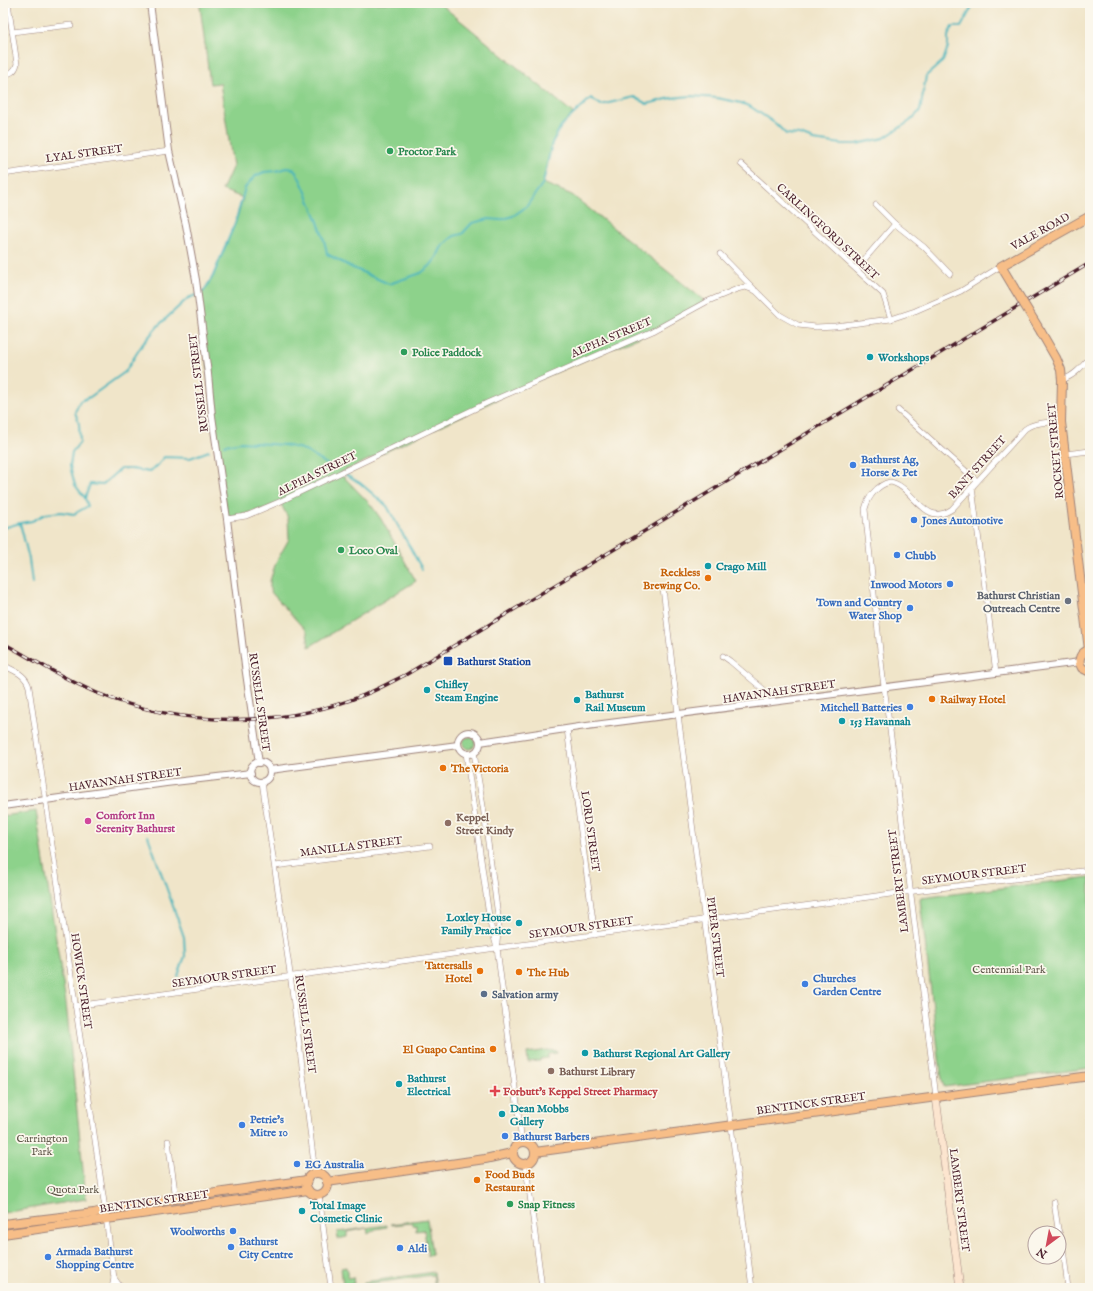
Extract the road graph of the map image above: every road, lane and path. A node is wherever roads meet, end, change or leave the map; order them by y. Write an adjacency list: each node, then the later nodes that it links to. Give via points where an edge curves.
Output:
1 (8, 3): 4 (street)
2 (150, 3): 6 (street, RUSSELL STREET)
3 (71, 25): 4 (street)
4 (12, 32): 5 (street, via 16,68 12,73)
5 (3, 75)
6 (169, 151): 8 (street, LYAL STREET); 29 (street, RUSSELL STREET, via 196,280)
7 (742, 164): 14 (street, CARLINGFORD STREET)
8 (3, 174)
9 (876, 205): 11 (street)
10 (1090, 216): 13 (main road, VALE ROAD)
11 (895, 224): 14 (street); 15 (street, via 924,247)
12 (720, 254): 16 (street)
13 (1001, 266): 17 (street, via 961,291); 19 (main road, ROCKET STREET, bridge, via 1056,358)
14 (856, 269): 17 (street, CARLINGFORD STREET, via 882,294)
15 (950, 274)
16 (756, 291): 17 (street, via 780,315 798,325 816,328); 29 (street, ALPHA STREET, via 745,287 706,302 654,331 489,402 273,505 246,516)
17 (891, 319)
18 (1090, 357): 19 (street, via 1078,371)
19 (1062, 380): 21 (main road, ROCKET STREET)
20 (898, 410): 25 (street)
21 (1061, 422): 23 (main road, ROCKET STREET); 25 (street, BANT STREET, via 1028,427)
22 (1090, 451): 23 (street)
23 (1065, 454): 31 (main road, ROCKET STREET)
24 (3, 479): 27 (street)
25 (977, 481): 28 (street, BANT STREET)
26 (890, 482): 28 (street, BANT STREET, via 900,487 928,512 940,515 952,509); 37 (street, LAMBERT STREET, via 883,484 874,492 864,512)
27 (4, 483)
28 (972, 487): 36 (street)
29 (227, 519): 45 (street, RUSSELL STREET)
30 (663, 588): 39 (street, PIPER STREET)
31 (1090, 650): 33 (main road, via 1081,655)
32 (723, 656): 38 (street, via 763,689)
33 (1080, 662): 35 (main road, via 1082,668); 36 (street, HAVANNAH STREET)
34 (3, 665): 49 (street, HOWICK STREET, via 26,678 30,687)
35 (1090, 672)
36 (996, 673): 37 (street, HAVANNAH STREET)
37 (884, 687): 38 (street, HAVANNAH STREET); 58 (street, LAMBERT STREET)
38 (767, 703): 39 (street, HAVANNAH STREET)
39 (678, 715): 40 (street, HAVANNAH STREET); 59 (street, PIPER STREET)
40 (567, 729): 41 (street, HAVANNAH STREET); 60 (street, LORD STREET)
41 (480, 742): 42 (street, via 476,734 470,731 463,733); 44 (street, via 480,747)
42 (458, 745): 43 (street); 46 (street)
43 (466, 753): 44 (street); 52 (street)
44 (474, 753): 51 (street)
45 (259, 763): 46 (street, via 265,764); 47 (street, via 254,765)
46 (270, 770): 48 (street, via 268,778)
47 (251, 773): 48 (street, via 254,780); 49 (street, HAVANNAH STREET)
48 (262, 782): 54 (street, RUSSELL STREET)
49 (46, 800): 50 (street, HAVANNAH STREET); 63 (street, HOWICK STREET)
50 (3, 806)
51 (483, 806): 52 (street); 56 (street)
52 (474, 807): 57 (street)
53 (430, 846): 54 (street, MANILLA STREET)
54 (275, 866): 62 (street, RUSSELL STREET)
55 (1090, 870): 58 (street, SEYMOUR STREET)
56 (493, 886): 57 (street); 61 (street, via 499,923)
57 (485, 887): 61 (street, via 490,923)
58 (910, 891): 59 (street, SEYMOUR STREET); 65 (street, LAMBERT STREET)
59 (704, 920): 60 (street, SEYMOUR STREET); 66 (street, PIPER STREET)
60 (595, 935): 61 (street, SEYMOUR STREET)
61 (497, 948): 62 (street, SEYMOUR STREET); 68 (street)
62 (290, 977): 63 (street, SEYMOUR STREET); 72 (street, RUSSELL STREET)
63 (75, 1006): 79 (street, HOWICK STREET)
64 (1090, 1076): 65 (main road, BENTINCK STREET)
65 (936, 1097): 66 (main road, BENTINCK STREET); 90 (main road, LAMBERT STREET)
66 (731, 1125): 69 (main road, BENTINCK STREET); 89 (street, PIPER STREET)
67 (168, 1141): 77 (street)
68 (522, 1142): 69 (main road, via 529,1143); 70 (main road, via 516,1144)
69 (535, 1152): 71 (main road, via 531,1162)
70 (512, 1153): 71 (main road, via 518,1162); 74 (main road)
71 (525, 1164): 88 (street)
72 (315, 1174): 73 (main road); 74 (main road, via 321,1174)
73 (307, 1180): 75 (main road); 77 (main road, BENTINCK STREET)
74 (327, 1182): 76 (main road, via 325,1191)
75 (308, 1190): 76 (main road, via 313,1194); 80 (main road, BENTINCK STREET)
76 (319, 1194): 87 (street)
77 (176, 1199): 79 (main road, BENTINCK STREET)
78 (1054, 1202): 91 (street)
79 (106, 1211): 80 (street, HOWICK STREET); 81 (main road, BENTINCK STREET)
80 (107, 1219): 82 (main road, BENTINCK STREET); 83 (street, HOWICK STREET)
81 (3, 1224)
82 (3, 1234)
83 (114, 1278): 85 (street, HOWICK STREET); 86 (street, HOWICK STREET)
84 (1090, 1286): 92 (street)
85 (112, 1288)
86 (121, 1288)
87 (331, 1288)
88 (542, 1288)
89 (752, 1288)
90 (960, 1288)
91 (1068, 1288)
92 (1079, 1288)

